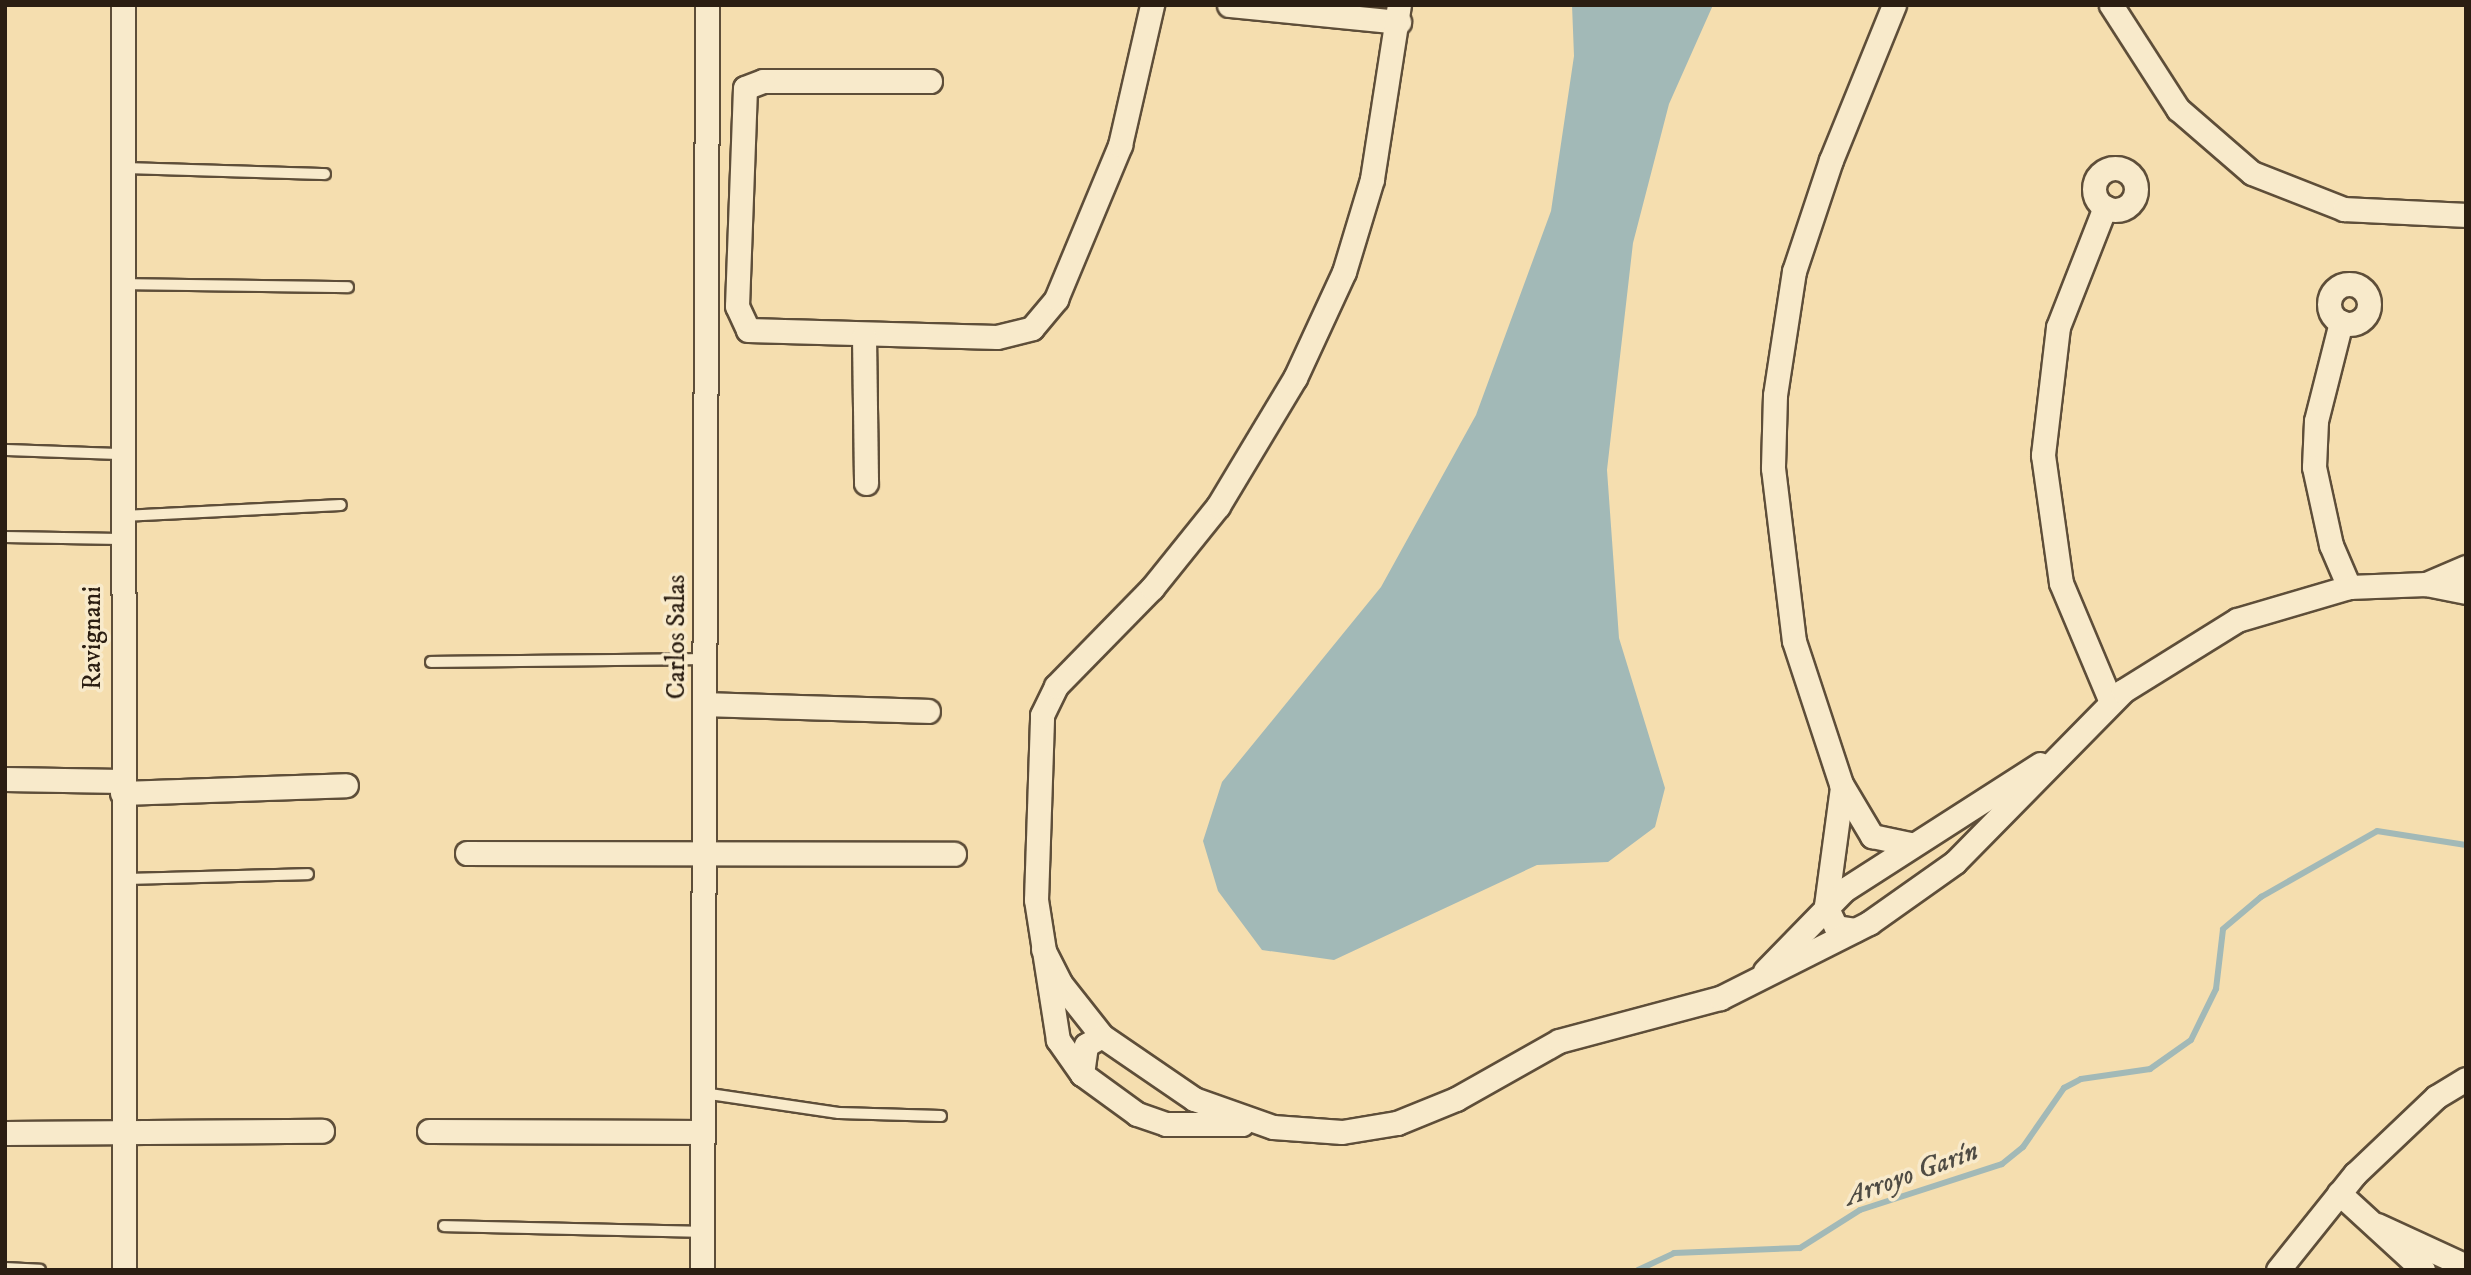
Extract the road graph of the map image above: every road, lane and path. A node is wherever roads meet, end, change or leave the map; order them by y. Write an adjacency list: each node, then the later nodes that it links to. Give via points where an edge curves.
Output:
1 (123, 5): 9 (street, Ravignani)
2 (707, 5): 28 (street, Carlos Salas)
3 (1152, 5): 16 (street, via 1120,145 1045,316 1032,328 998,337)
4 (1229, 5): 7 (street)
5 (1894, 5): 35 (street, via 1807,225 1775,395 1773,468 1792,628)
6 (2111, 5): 12 (street, via 2178,109 2252,173 2344,209)
7 (1399, 14): 48 (street, via 1382,132 1360,219 1295,378 1211,515 1047,703 1036,900)
8 (930, 81): 16 (street, via 763,81 745,88 740,102 737,306 743,322 756,335)
9 (122, 168): 10 (lane); 13 (street, Ravignani)
10 (326, 174)
11 (2105, 207): 30 (street, via 2058,327 2043,455 2061,583)
12 (2466, 215)
13 (121, 284): 14 (lane); 18 (street, Ravignani)
14 (348, 287)
15 (2342, 322): 26 (street, via 2316,421 2314,467 2331,545)
16 (864, 336): 19 (street)
17 (5, 450): 18 (lane)
18 (120, 454): 21 (street, Ravignani)
19 (866, 483)
20 (341, 505): 21 (lane)
21 (120, 516): 23 (street, Ravignani)
22 (5, 537): 23 (lane)
23 (120, 539): 37 (street, Ravignani)
24 (2466, 567): 25 (street)
25 (2426, 584): 26 (street); 27 (street)
26 (2349, 587): 30 (street, via 2237,620 2157,667)
27 (2466, 592)
28 (705, 659): 29 (lane); 31 (street, Carlos Salas)
29 (430, 662)
30 (2111, 702): 33 (street)
31 (705, 704): 32 (street); 42 (street, Carlos Salas)
32 (928, 711)
33 (2067, 744): 38 (street); 43 (street)
34 (5, 779): 37 (street)
35 (1842, 784): 39 (street, via 1872,836); 46 (street, via 1838,855)
36 (346, 785): 37 (street)
37 (122, 787): 45 (street, Ravignani)
38 (1931, 832): 39 (street); 43 (street, via 1950,838)
39 (1911, 844): 46 (street)
40 (467, 853): 42 (street)
41 (954, 854): 42 (street)
42 (704, 856): 54 (street, Carlos Salas)
43 (1955, 862): 47 (street)
44 (308, 874): 45 (lane)
45 (122, 879): 59 (street, Ravignani)
46 (1826, 906): 47 (street, via 1836,927); 49 (street)
47 (1856, 930): 49 (street)
48 (1043, 948): 50 (street, via 1060,983); 51 (street, via 1058,1040)
49 (1750, 986): 57 (street, via 1559,1041 1456,1099 1397,1123 1342,1132)
50 (1102, 1036): 51 (street, via 1086,1045); 53 (street)
51 (1082, 1074): 55 (street)
52 (2466, 1079): 63 (street, via 2404,1125)
53 (1162, 1082): 55 (street, via 1161,1106); 57 (street)
54 (703, 1093): 56 (lane, via 839,1114); 61 (street, Carlos Salas)
55 (1137, 1114): 57 (street, via 1177,1125)
56 (941, 1116)
57 (1252, 1123)
58 (322, 1131): 59 (street)
59 (122, 1132): 62 (street); 70 (street, Ravignani)
60 (429, 1132): 61 (street)
61 (703, 1132): 66 (street, Carlos Salas)
62 (5, 1133)
63 (2339, 1193): 64 (street); 72 (street)
64 (2363, 1217): 67 (street); 73 (street)
65 (444, 1226): 66 (lane)
66 (702, 1231): 71 (street, Carlos Salas)
67 (2466, 1266)
68 (5, 1268): 69 (lane)
69 (40, 1270)
70 (124, 1270)
71 (702, 1270)
72 (2278, 1270)
73 (2423, 1270)

